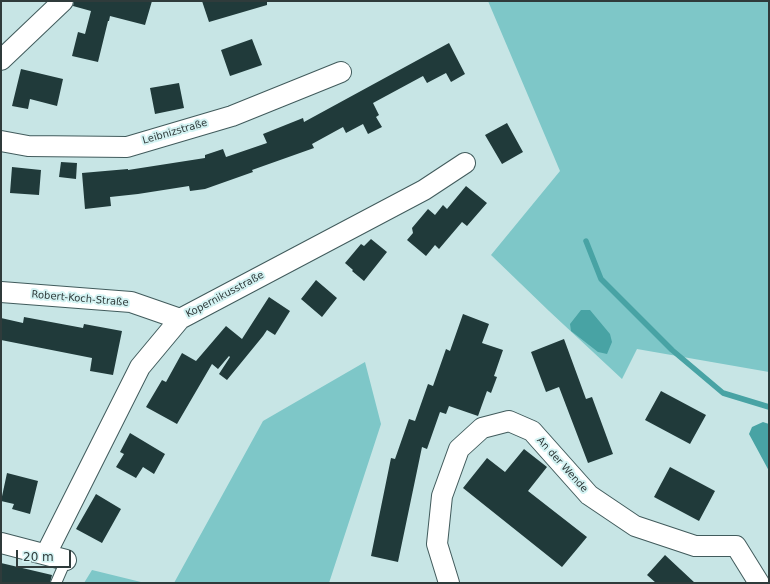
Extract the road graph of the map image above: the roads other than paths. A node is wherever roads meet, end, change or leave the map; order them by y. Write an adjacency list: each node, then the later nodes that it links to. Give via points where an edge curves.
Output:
1 (63, 1): 2 (street)
2 (1, 60)
3 (340, 72): 4 (street, Leibnizstraße, via 232,116 126,147 28,146)
4 (1, 141)
5 (465, 163): 7 (street, Kopernikusstraße, via 424,190)
6 (1, 292): 7 (street, Robert-Koch-Straße, via 131,302)
7 (180, 319): 9 (street, Kopernikusstraße, via 140,367)
8 (1, 543): 9 (street)
9 (46, 554): 10 (street)
10 (66, 560): 11 (lane)
11 (56, 583)
12 (449, 583): 13 (street, An der Wende, via 437,544 442,496 459,449 482,428 509,421 532,431 589,495 635,526 695,546 736,546)
13 (759, 583)

